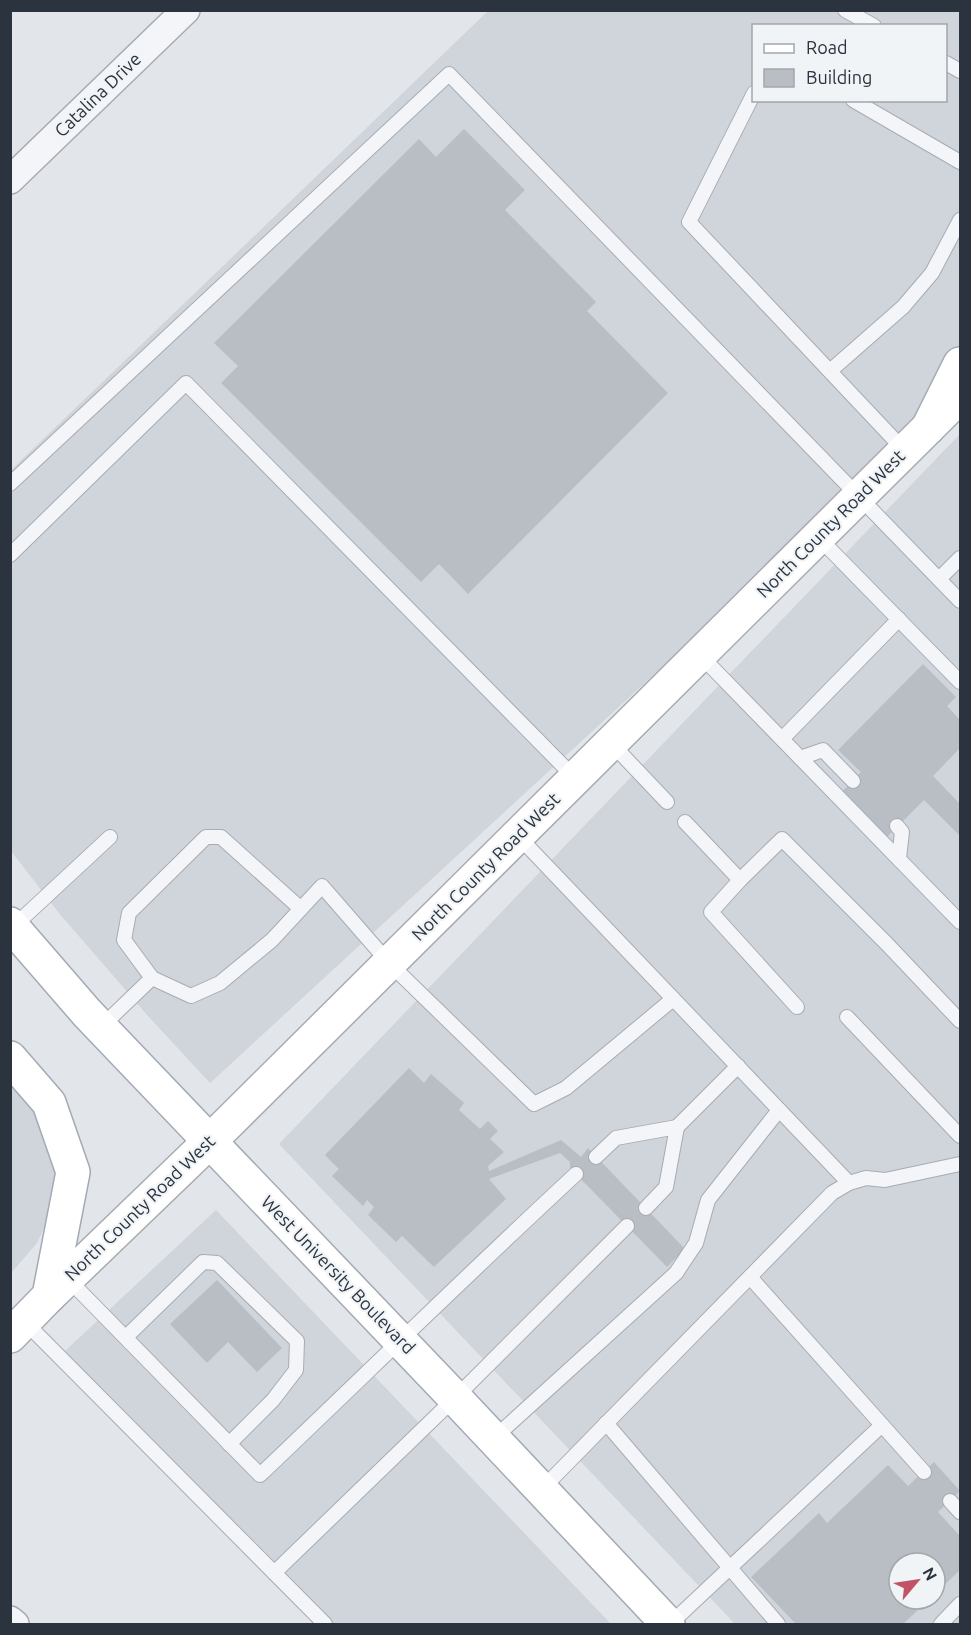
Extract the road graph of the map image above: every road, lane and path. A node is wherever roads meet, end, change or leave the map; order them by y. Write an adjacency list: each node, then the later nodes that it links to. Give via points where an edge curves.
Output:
1 (186, 10): 7 (street, Catalina Drive)
2 (845, 10): 3 (lane)
3 (870, 24)
4 (752, 95): 10 (lane, via 689,222)
5 (856, 102): 6 (lane)
6 (960, 162)
7 (10, 180)
8 (960, 220): 10 (lane, via 932,273 903,307)
9 (960, 364): 12 (main road)
10 (830, 371): 13 (lane)
11 (960, 396): 12 (main road, North County Road West)
12 (928, 428): 13 (main road, North County Road West)
13 (905, 451): 15 (main road, North County Road West)
14 (10, 484): 15 (lane, via 449,75)
15 (859, 496): 16 (main road, North County Road West); 19 (lane)
16 (818, 537): 21 (lane); 22 (main road, North County Road West)
17 (10, 555): 27 (lane, via 186,383)
18 (960, 558): 19 (lane)
19 (939, 579): 20 (lane)
20 (960, 601)
21 (899, 619): 23 (lane); 24 (lane)
22 (700, 655): 24 (lane); 25 (main road, North County Road West)
23 (960, 682)
24 (782, 739): 26 (lane)
25 (611, 743): 27 (main road, North County Road West); 29 (lane)
26 (800, 758): 28 (lane, via 823,750); 34 (lane)
27 (575, 778): 32 (main road, North County Road West)
28 (853, 781)
29 (667, 802)
30 (685, 822): 35 (lane)
31 (897, 826): 34 (lane, via 902,832)
32 (518, 836): 39 (main road, North County Road West); 41 (lane)
33 (110, 837): 38 (lane)
34 (899, 858): 37 (lane)
35 (740, 880): 42 (lane, via 711,912); 44 (lane, via 782,839)
36 (301, 909): 39 (lane, via 322,886); 40 (lane, via 272,940 220,984 191,996); 40 (lane, via 221,837 207,837 129,913 124,940)
37 (960, 921)
38 (12, 926): 45 (main road, West University Boulevard)
39 (389, 963): 41 (lane, via 534,1104 566,1088); 51 (main road, North County Road West)
40 (152, 978): 45 (lane)
41 (673, 999): 47 (lane)
42 (797, 1007)
43 (847, 1017): 50 (lane)
44 (960, 1021)
45 (101, 1027): 51 (main road, West University Boulevard)
46 (10, 1058): 59 (main road, via 49,1103 73,1172)
47 (738, 1066): 48 (lane); 49 (lane)
48 (779, 1110): 55 (lane); 66 (lane, via 708,1200 696,1243 676,1273)
49 (677, 1127): 52 (lane, via 616,1138); 56 (lane, via 666,1187)
50 (960, 1136)
51 (210, 1141): 59 (main road, North County Road West); 62 (main road, West University Boulevard)
52 (596, 1157)
53 (960, 1164): 55 (lane, via 905,1177 866,1178)
54 (576, 1174): 62 (lane)
55 (849, 1183): 58 (lane, via 832,1193)
56 (646, 1208)
57 (627, 1226): 63 (lane)
58 (750, 1277): 64 (lane); 65 (lane)
59 (58, 1287): 60 (main road, North County Road West); 61 (lane)
60 (18, 1329): 73 (lane)
61 (126, 1337): 67 (lane); 67 (lane, via 203,1262 217,1263 297,1341 297,1370)
62 (401, 1342): 63 (main road, West University Boulevard); 67 (lane, via 260,1476)
63 (455, 1398): 66 (main road, West University Boulevard); 73 (lane)
64 (606, 1424): 69 (lane); 72 (lane)
65 (882, 1425): 68 (lane); 72 (lane)
66 (493, 1439): 69 (main road, West University Boulevard)
67 (229, 1444)
68 (924, 1472)
69 (541, 1490): 78 (main road, West University Boulevard)
70 (950, 1501): 71 (lane)
71 (960, 1512)
72 (729, 1568): 78 (lane); 79 (lane)
73 (274, 1573): 77 (lane)
74 (960, 1604): 80 (lane)
75 (10, 1620): 76 (street)
76 (15, 1624)
77 (325, 1624)
78 (669, 1624)
79 (778, 1624)
80 (941, 1624)

